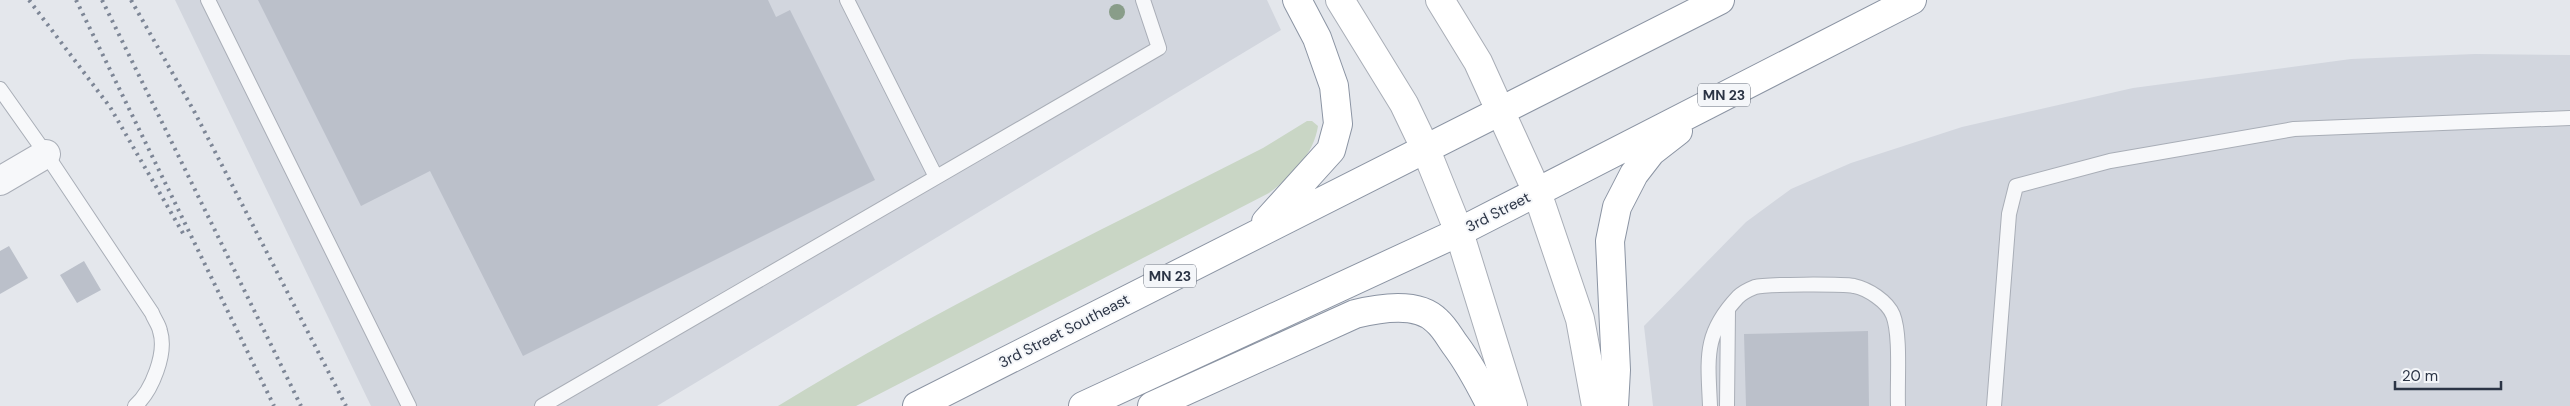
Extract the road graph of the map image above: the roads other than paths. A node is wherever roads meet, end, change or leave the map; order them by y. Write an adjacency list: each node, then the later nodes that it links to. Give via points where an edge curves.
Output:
1 (208, 0): 22 (lane)
2 (847, 0): 15 (lane)
3 (1144, 0): 15 (lane, via 1159,48)
4 (1297, 0): 18 (main road, via 1317,38 1334,86 1338,124 1331,150)
5 (1340, 0): 13 (main road, via 1404,104)
6 (1440, 0): 11 (main road, via 1478,62)
7 (1720, 0): 11 (main road, MN 23)
8 (1912, 0): 10 (main road, MN 23)
9 (0, 89): 14 (lane)
10 (1726, 94): 17 (main road, MN 23); 30 (main road, via 1651,152 1634,174 1617,208 1610,240 1616,370)
11 (1500, 112): 13 (main road, MN 23); 17 (main road)
12 (2570, 118): 34 (lane, via 2294,129 2110,161 2016,186 2009,214)
13 (1426, 150): 18 (main road, 3rd Street Southeast / MN 23); 19 (main road)
14 (46, 154): 16 (street); 21 (lane, via 161,331 161,352 154,374 141,400)
15 (936, 177): 23 (lane)
16 (0, 181)
17 (1537, 192): 19 (main road, 3rd Street / MN 23); 29 (main road, via 1580,319)
18 (1258, 232): 24 (main road, 3rd Street Southeast / MN 23)
19 (1459, 232): 25 (main road, MN 23); 28 (main road)
20 (1728, 310): 31 (lane, via 1710,339); 32 (lane); 33 (lane, via 1740,295 1756,286 1838,285 1855,286 1868,292 1882,301 1892,314 1896,329)
21 (134, 406)
22 (409, 406)
23 (542, 406)
24 (917, 406)
25 (1083, 406)
26 (1152, 406): 27 (main road, via 1356,314 1397,308 1420,311 1437,320 1474,371)
27 (1491, 406)
28 (1513, 406)
29 (1596, 406)
30 (1614, 406)
31 (1710, 406)
32 (1726, 406)
33 (1898, 406)
34 (1994, 406)

